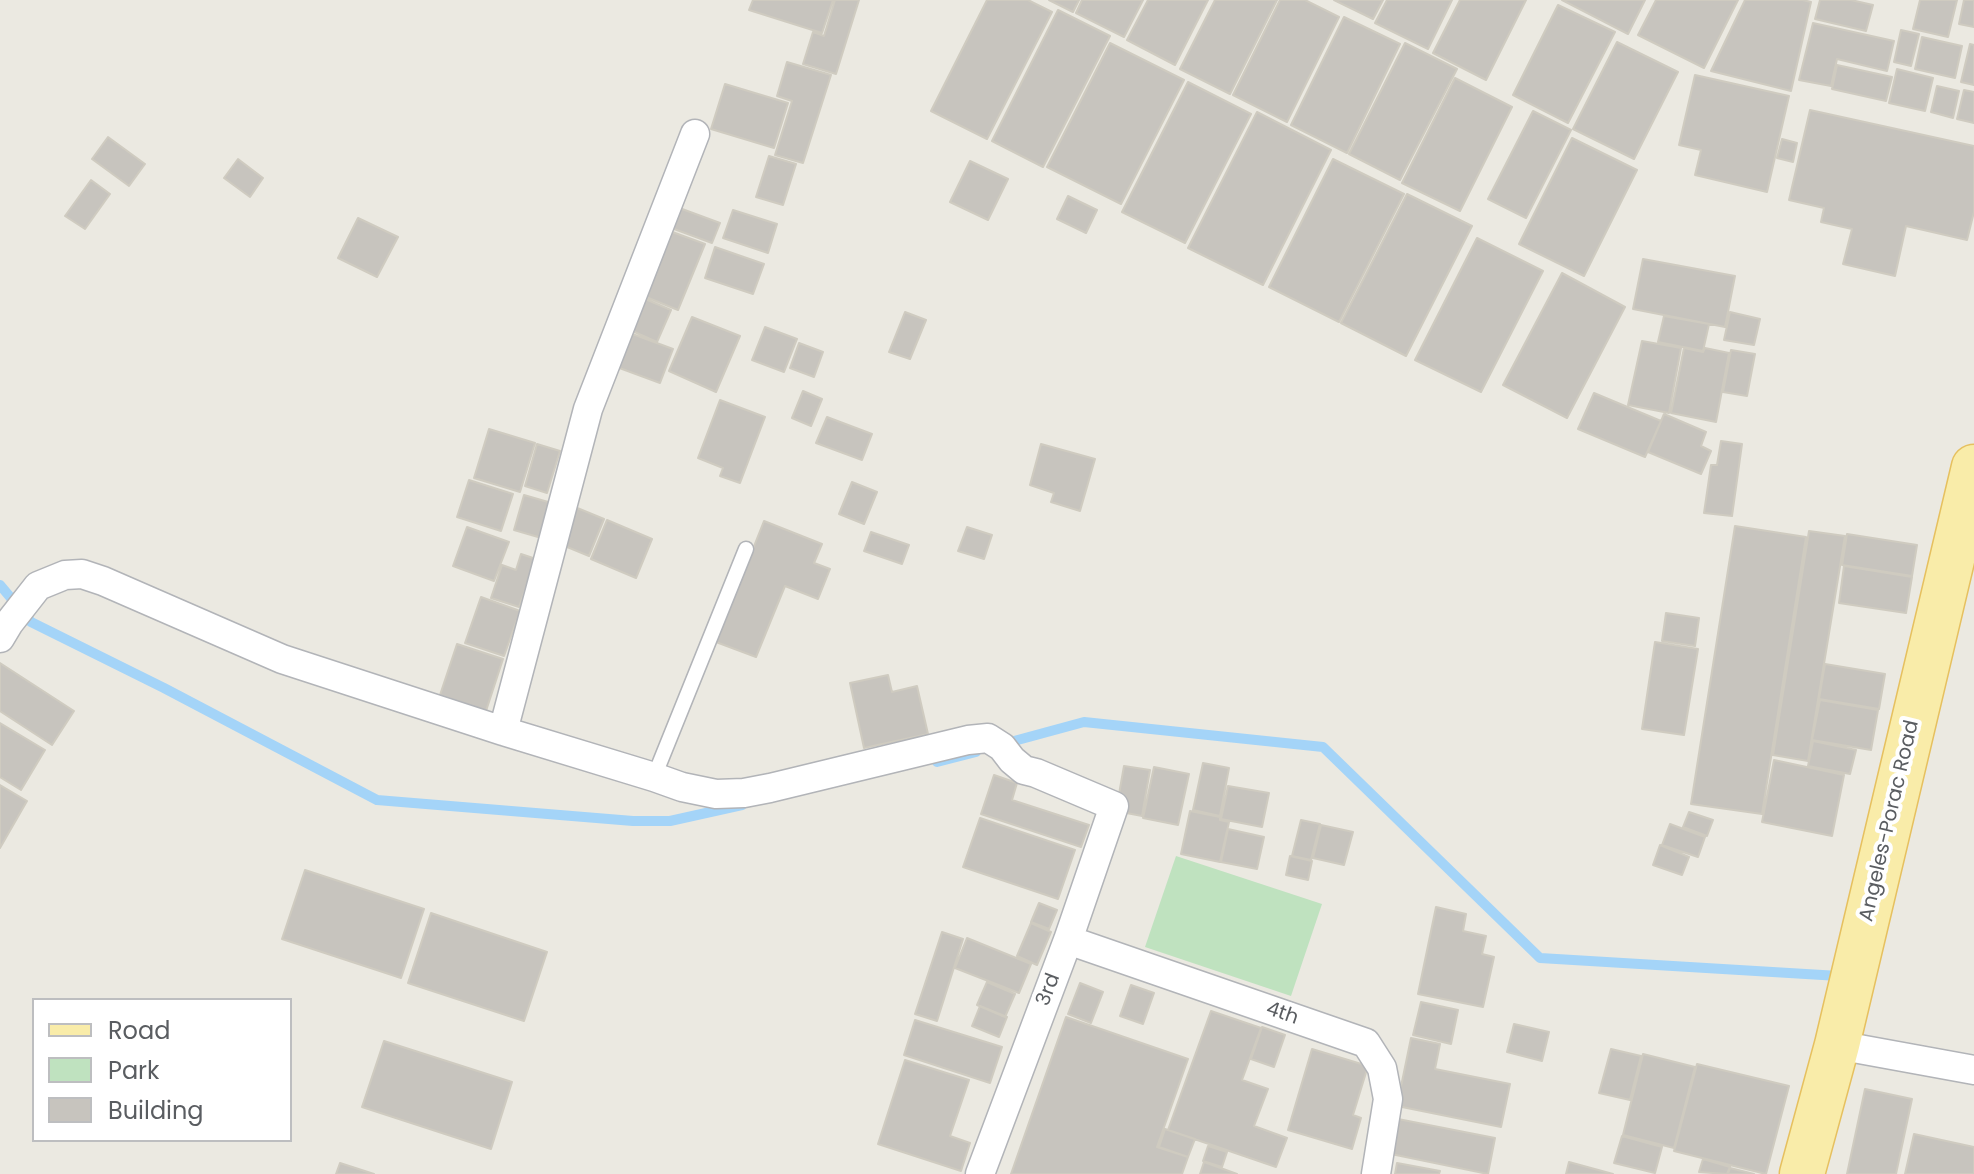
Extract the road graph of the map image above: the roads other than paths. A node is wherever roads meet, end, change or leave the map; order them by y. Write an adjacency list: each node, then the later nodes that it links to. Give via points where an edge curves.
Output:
1 (695, 134): 6 (street, via 588,409)
2 (1974, 467): 3 (main road, Angeles-Porac Road)
3 (1966, 544): 9 (main road, Angeles-Porac Road)
4 (746, 549): 7 (lane)
5 (4, 630): 6 (street, via 38,586 82,574 282,659)
6 (503, 731): 7 (street)
7 (654, 777): 8 (street, 3rd, via 716,794 744,793 968,740 995,743 1024,770 1114,806)
8 (1068, 940): 11 (street, 3rd); 12 (street, 4th, via 1366,1043 1382,1068 1388,1099)
9 (1837, 1045): 10 (street); 13 (main road, Angeles-Porac Road)
10 (1974, 1070)
11 (980, 1174)
12 (1376, 1174)
13 (1802, 1174)

